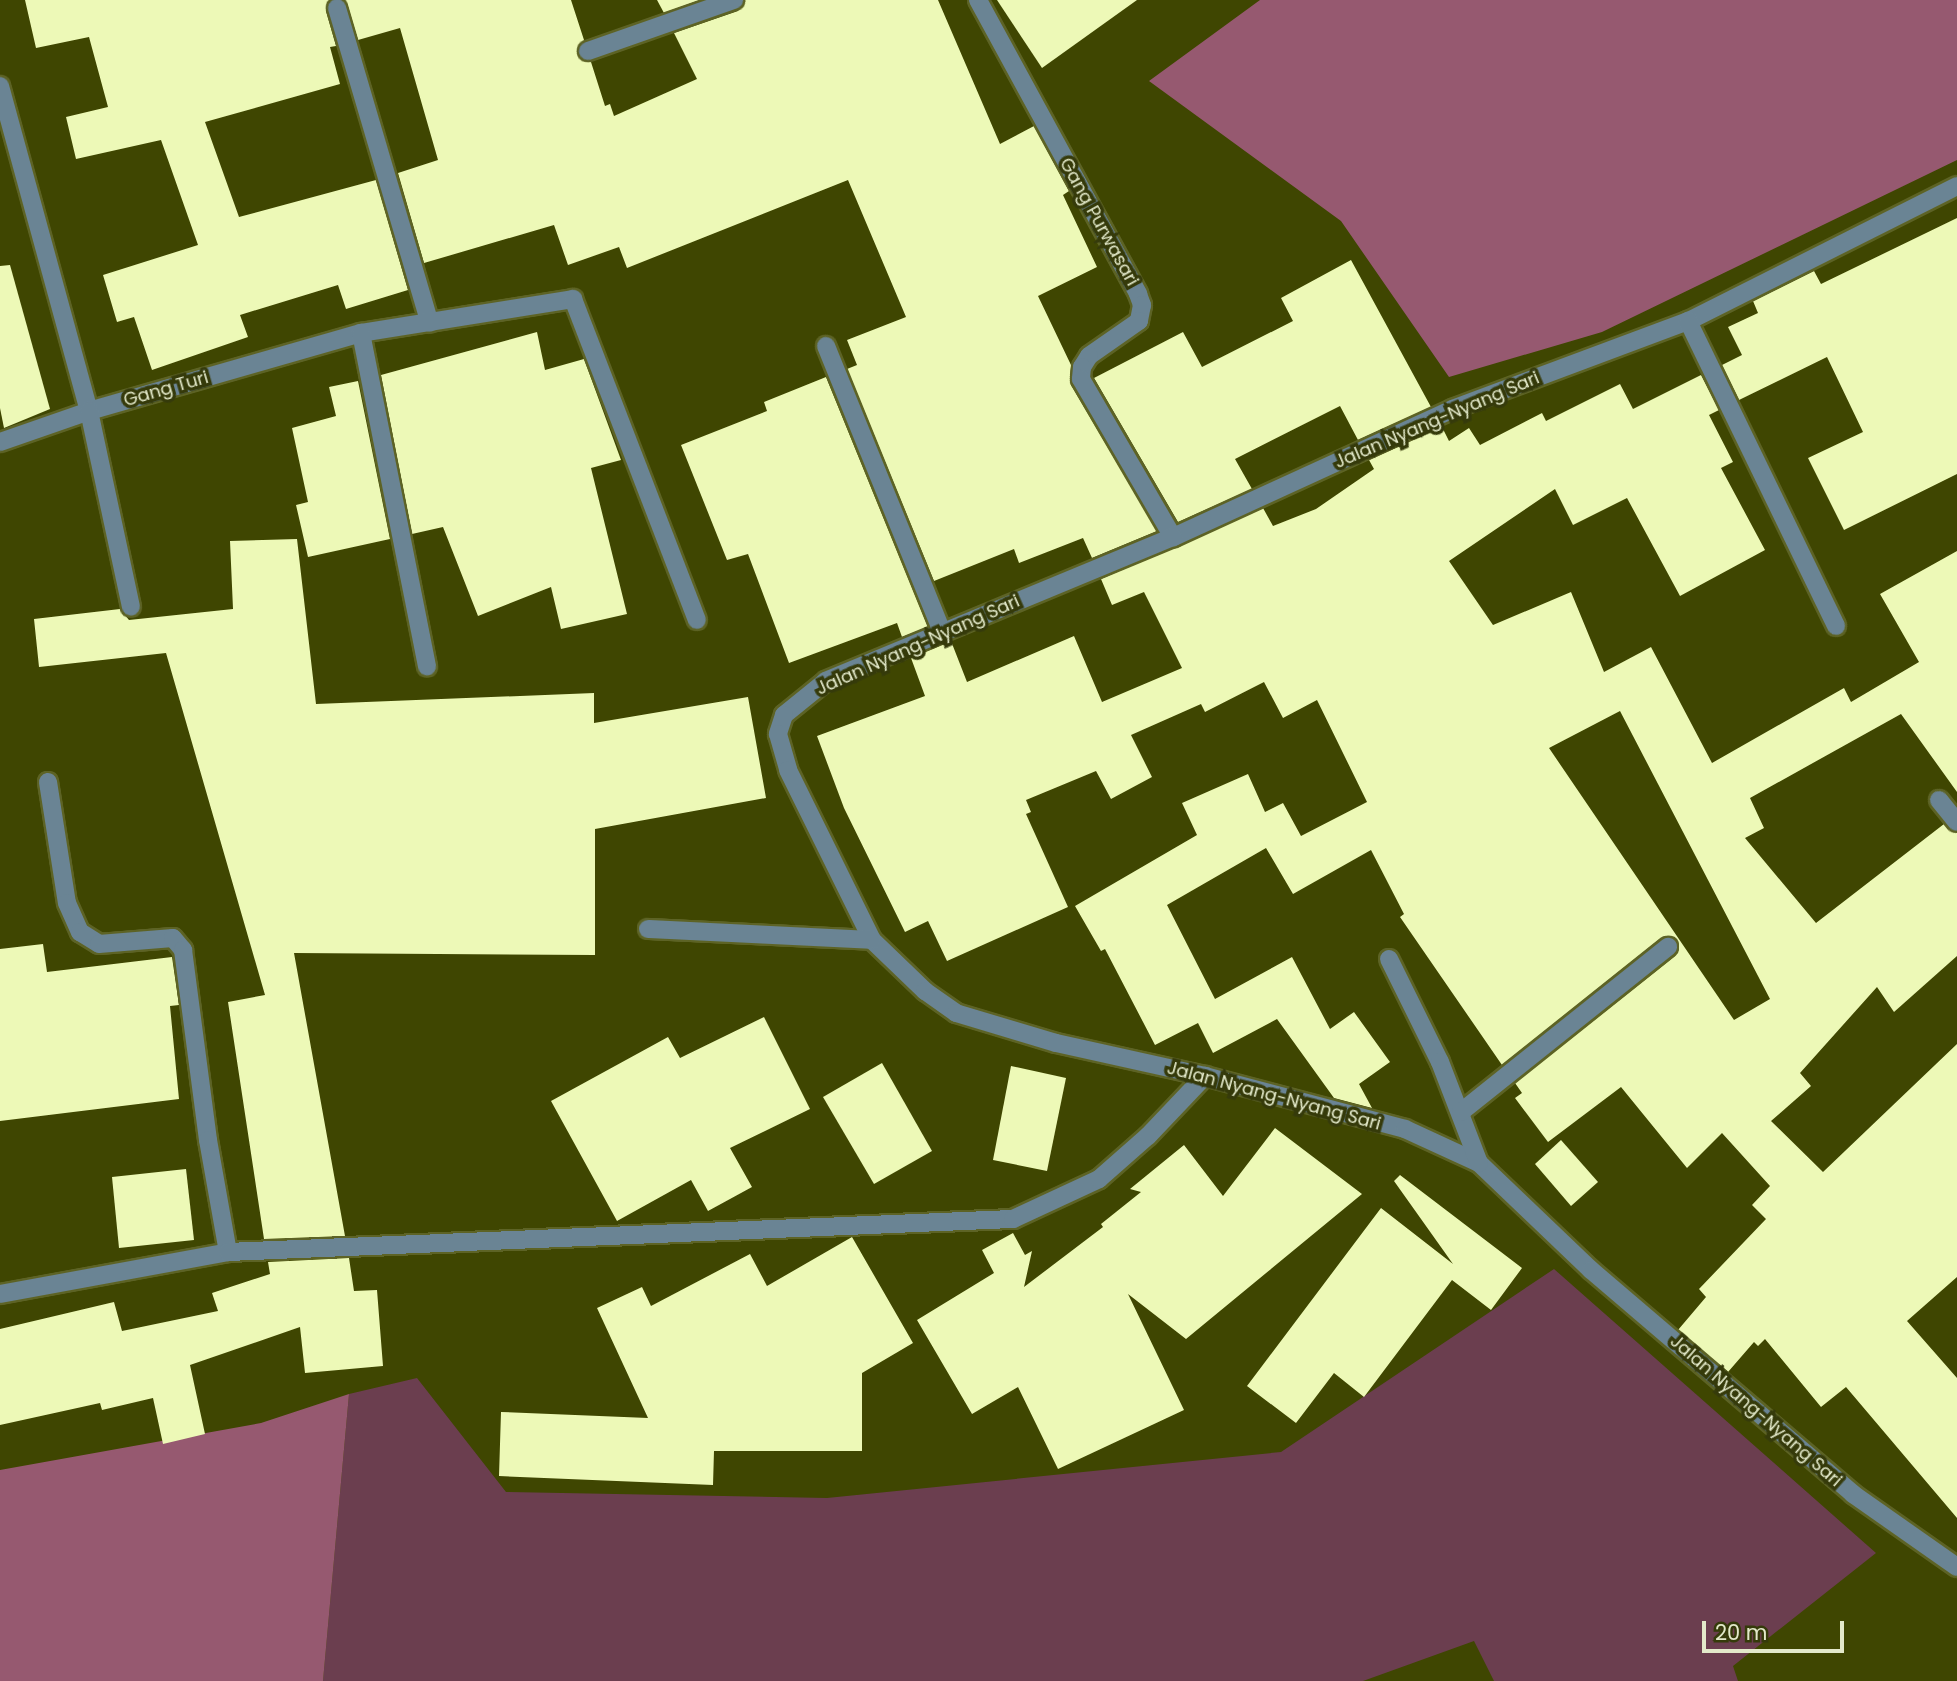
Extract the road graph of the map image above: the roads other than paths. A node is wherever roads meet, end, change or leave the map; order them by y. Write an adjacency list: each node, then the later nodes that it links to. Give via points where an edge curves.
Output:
1 (734, 0): 4 (street)
2 (978, 0): 13 (street, Gang Purwasari, via 1142,305 1139,321 1089,356 1081,379)
3 (337, 8): 8 (street)
4 (588, 51)
5 (0, 86): 11 (street)
6 (1957, 186): 7 (street, Jalan Nyang-Nyang Sari)
7 (1688, 321): 13 (street, Jalan Nyang-Nyang Sari, via 1453,409); 16 (street)
8 (430, 323): 9 (street, Gang Turi); 15 (street, Gang Turi, via 573,299)
9 (361, 333): 11 (street, Gang Turi); 18 (street)
10 (826, 346): 17 (street)
11 (89, 411): 12 (street, Gang Turi); 14 (street)
12 (0, 442)
13 (1173, 537): 17 (street, Jalan Nyang-Nyang Sari)
14 (131, 607)
15 (697, 620)
16 (1836, 626)
17 (942, 632): 23 (street, Jalan Nyang-Nyang Sari, via 826,681 784,715 778,734 788,770)
18 (427, 667)
19 (48, 782): 29 (street, via 67,903 80,932 99,944 173,938 183,950)
20 (1939, 800): 21 (street)
21 (1957, 822)
22 (649, 929): 23 (street)
23 (872, 940): 26 (street, Jalan Nyang-Nyang Sari, via 925,991 956,1013 1056,1043)
24 (1668, 947): 27 (street)
25 (1389, 959): 27 (street)
26 (1205, 1076): 28 (street, Jalan Nyang-Nyang Sari, via 1405,1129); 29 (street, via 1148,1136 1098,1179 1013,1219)
27 (1461, 1112): 28 (street)
28 (1479, 1163): 31 (street, Jalan Nyang-Nyang Sari, via 1591,1270 1853,1494)
29 (228, 1252): 30 (street)
30 (0, 1294)
31 (1957, 1567)

